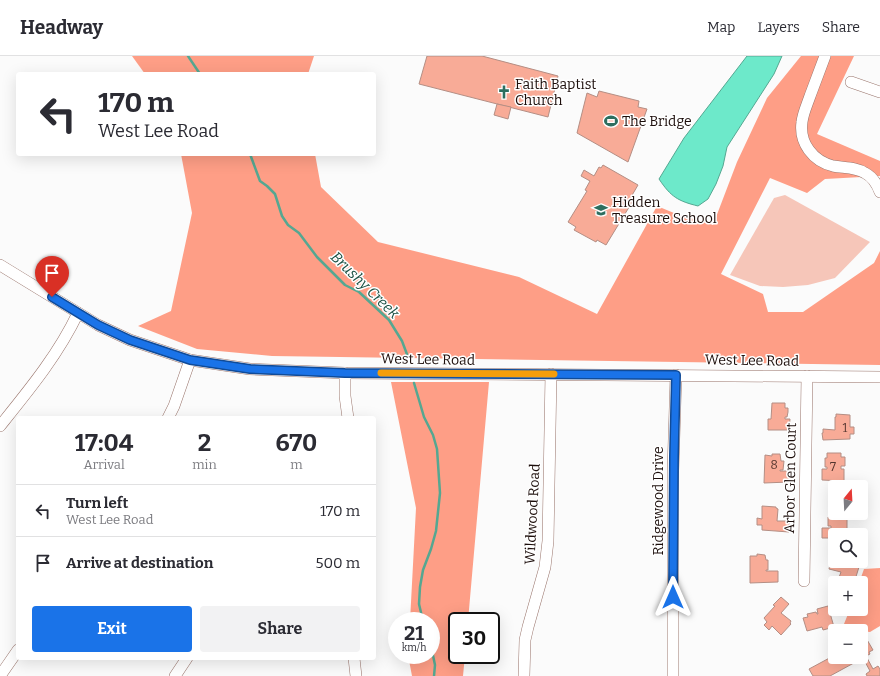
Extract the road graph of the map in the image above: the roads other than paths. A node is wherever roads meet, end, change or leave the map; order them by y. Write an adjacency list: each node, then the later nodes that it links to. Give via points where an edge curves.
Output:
1 (825, 56): 4 (street, via 803,115 801,128 804,142 812,154 822,162 856,169 866,174 873,179)
2 (851, 82): 3 (street)
3 (880, 92)
4 (880, 192)
5 (0, 265): 6 (street, West Lee Road)
6 (78, 313): 7 (street, West Lee Road, via 130,340); 15 (street, via 50,362)
7 (190, 360): 8 (street, West Lee Road, via 250,369); 13 (street)
8 (345, 373): 9 (street, West Lee Road); 14 (street)
9 (551, 374): 10 (street, West Lee Road); 23 (street, Wildwood Road, via 548,541 545,567 525,640)
10 (676, 375): 11 (street, West Lee Road); 24 (street, Ridgewood Drive)
11 (806, 376): 12 (street, West Lee Road); 16 (street, Arbor Glen Court)
12 (880, 377)
13 (169, 416)
14 (348, 416)
15 (0, 426)
16 (804, 581)
17 (16, 653): 20 (street)
18 (186, 660): 21 (street)
19 (354, 660): 22 (street)
20 (0, 676)
21 (175, 676)
22 (356, 676)
23 (524, 676)
24 (673, 676)

